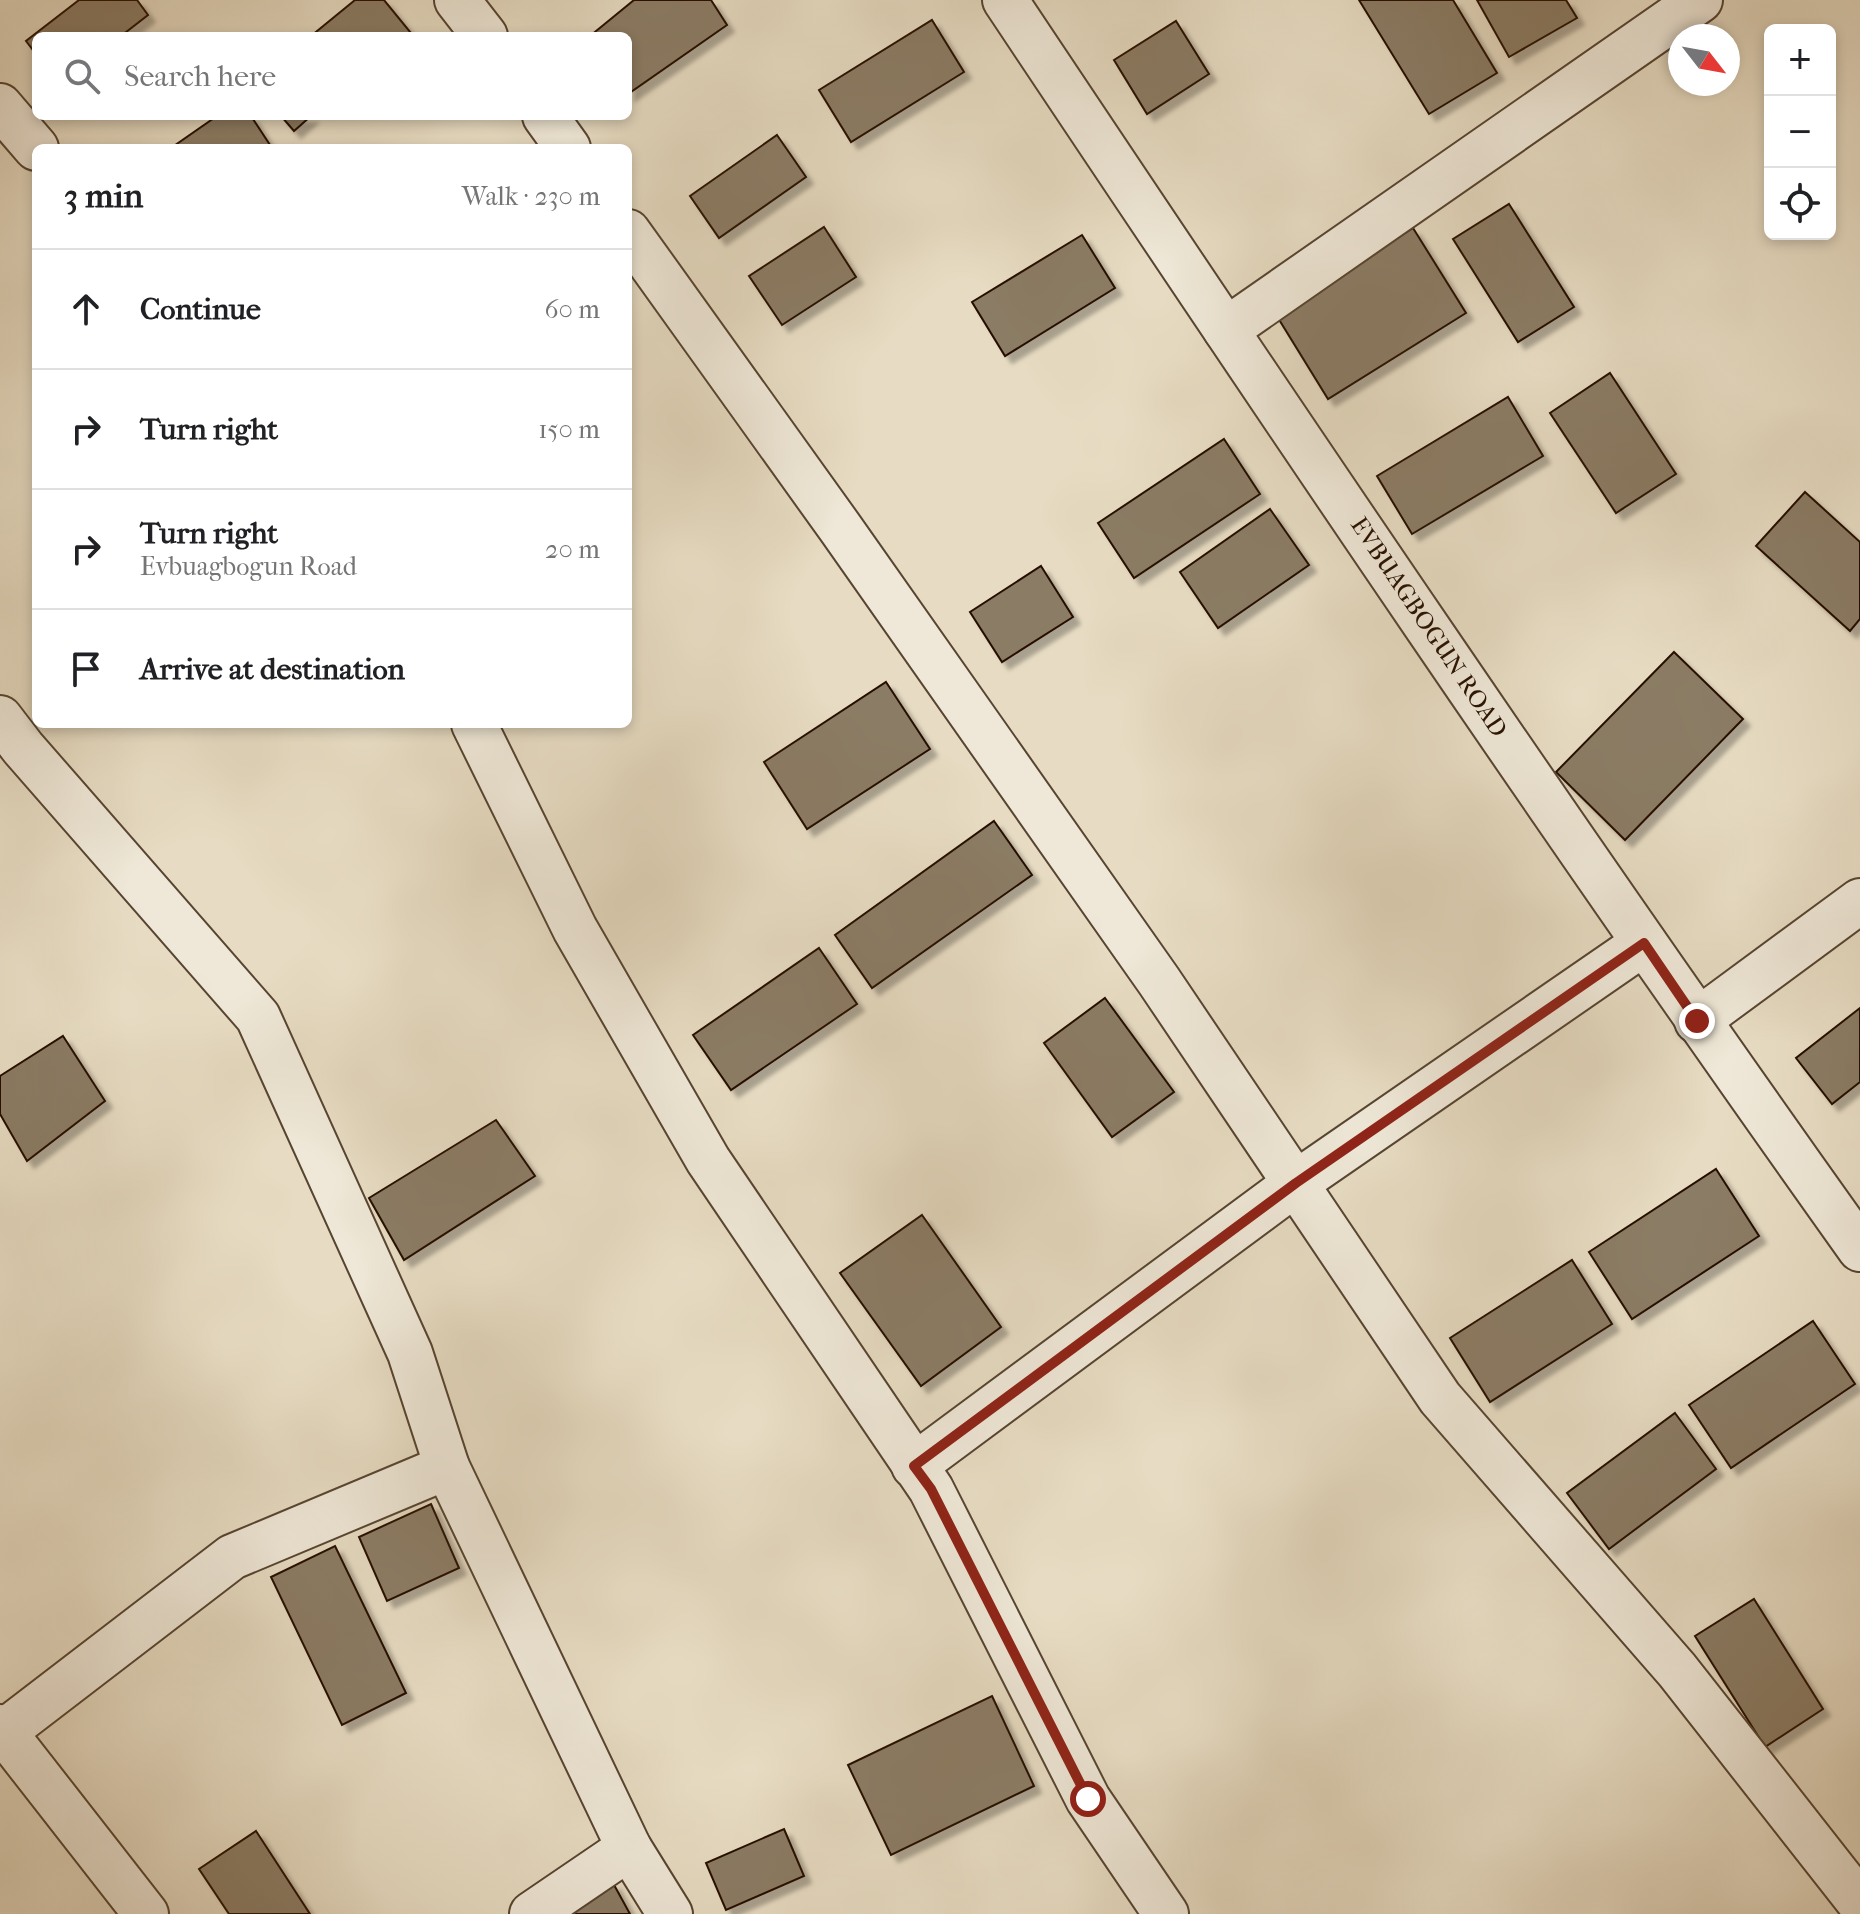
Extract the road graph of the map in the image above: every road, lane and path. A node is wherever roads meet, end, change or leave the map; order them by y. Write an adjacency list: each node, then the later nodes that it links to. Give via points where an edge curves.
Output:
1 (457, 0): 4 (street)
2 (1005, 0): 10 (street, EVBUAGBOGUN ROAD)
3 (1700, 0): 10 (street)
4 (482, 32)
5 (0, 106): 7 (street)
6 (548, 120): 8 (street)
7 (33, 144)
8 (565, 144)
9 (632, 238): 16 (street)
10 (1226, 330): 14 (street, EVBUAGBOGUN ROAD)
11 (0, 718): 19 (street, via 258,1017 410,1353)
12 (476, 728): 18 (street, via 575,929 708,1160)
13 (1860, 901): 15 (street)
14 (1644, 943): 15 (street, EVBUAGBOGUN ROAD); 16 (street)
15 (1697, 1021): 17 (street, EVBUAGBOGUN ROAD)
16 (1296, 1183): 18 (street); 22 (street, via 1440,1398 1677,1670)
17 (1860, 1249)
18 (914, 1466): 26 (street, via 931,1489 1088,1799)
19 (447, 1467): 20 (street, via 232,1557); 21 (street)
20 (1, 1732): 23 (street)
21 (629, 1848): 24 (street); 25 (street)
22 (1860, 1903)
23 (146, 1914)
24 (532, 1914)
25 (670, 1914)
26 (1166, 1914)

